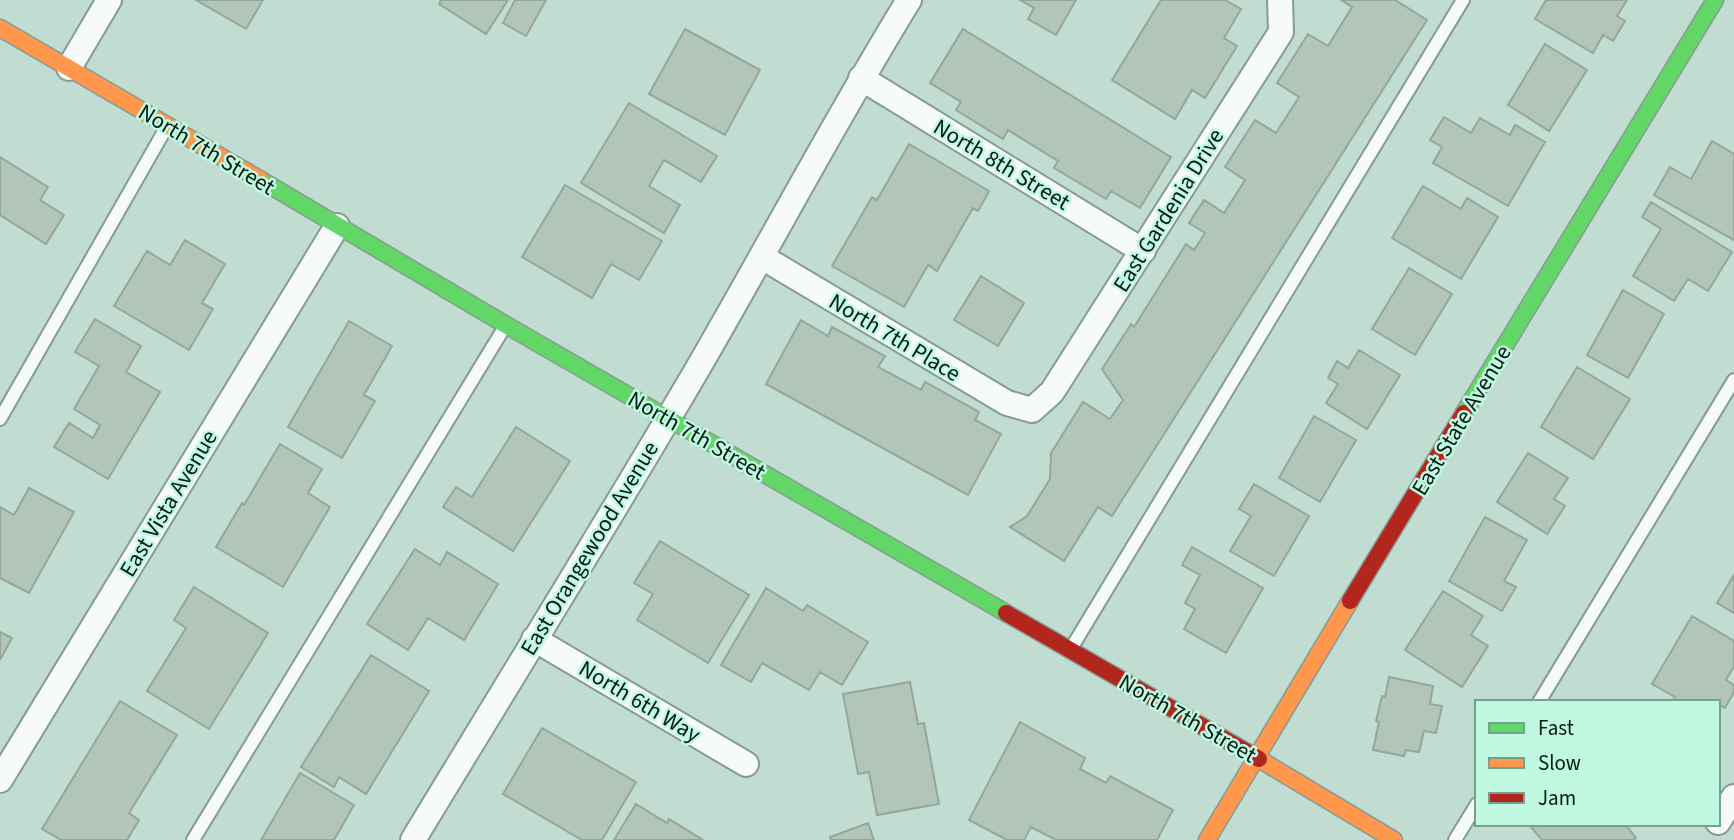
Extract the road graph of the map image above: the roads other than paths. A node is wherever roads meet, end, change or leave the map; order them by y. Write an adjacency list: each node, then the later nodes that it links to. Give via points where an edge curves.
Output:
1 (109, 0): 7 (street)
2 (909, 0): 8 (street, East Orangewood Avenue)
3 (1280, 0): 11 (street, East Gardenia Drive, via 1281,32)
4 (1464, 0): 19 (lane)
5 (1716, 0): 21 (main road, East State Avenue)
6 (0, 28): 7 (main road, North 7th Street)
7 (69, 68): 9 (main road, North 7th Street)
8 (861, 78): 11 (street, North 8th Street); 12 (street, East Orangewood Avenue)
9 (167, 125): 10 (main road, North 7th Street); 17 (lane)
10 (337, 226): 13 (main road, North 7th Street); 23 (street, East Vista Avenue)
11 (1143, 251): 15 (street, East Gardenia Drive, via 1052,392)
12 (762, 257): 15 (street, North 7th Place, via 1007,403); 16 (street, East Orangewood Avenue)
13 (506, 325): 16 (main road, North 7th Street); 27 (lane)
14 (1734, 380): 20 (lane)
15 (1032, 410)
16 (668, 418): 18 (street, East Orangewood Avenue); 19 (main road, North 7th Street)
17 (0, 419)
18 (534, 639): 22 (street, North 6th Way); 28 (street, East Orangewood Avenue)
19 (1070, 650): 21 (main road, North 7th Street)
20 (1540, 700)
21 (1256, 757): 29 (main road, East State Avenue); 30 (main road, North 7th Street)
22 (746, 764)
23 (0, 780)
24 (1734, 796): 26 (street)
25 (1475, 807): 31 (lane)
26 (1720, 820)
27 (193, 840)
28 (413, 840)
29 (1207, 840)
30 (1394, 840)
31 (1455, 840)

